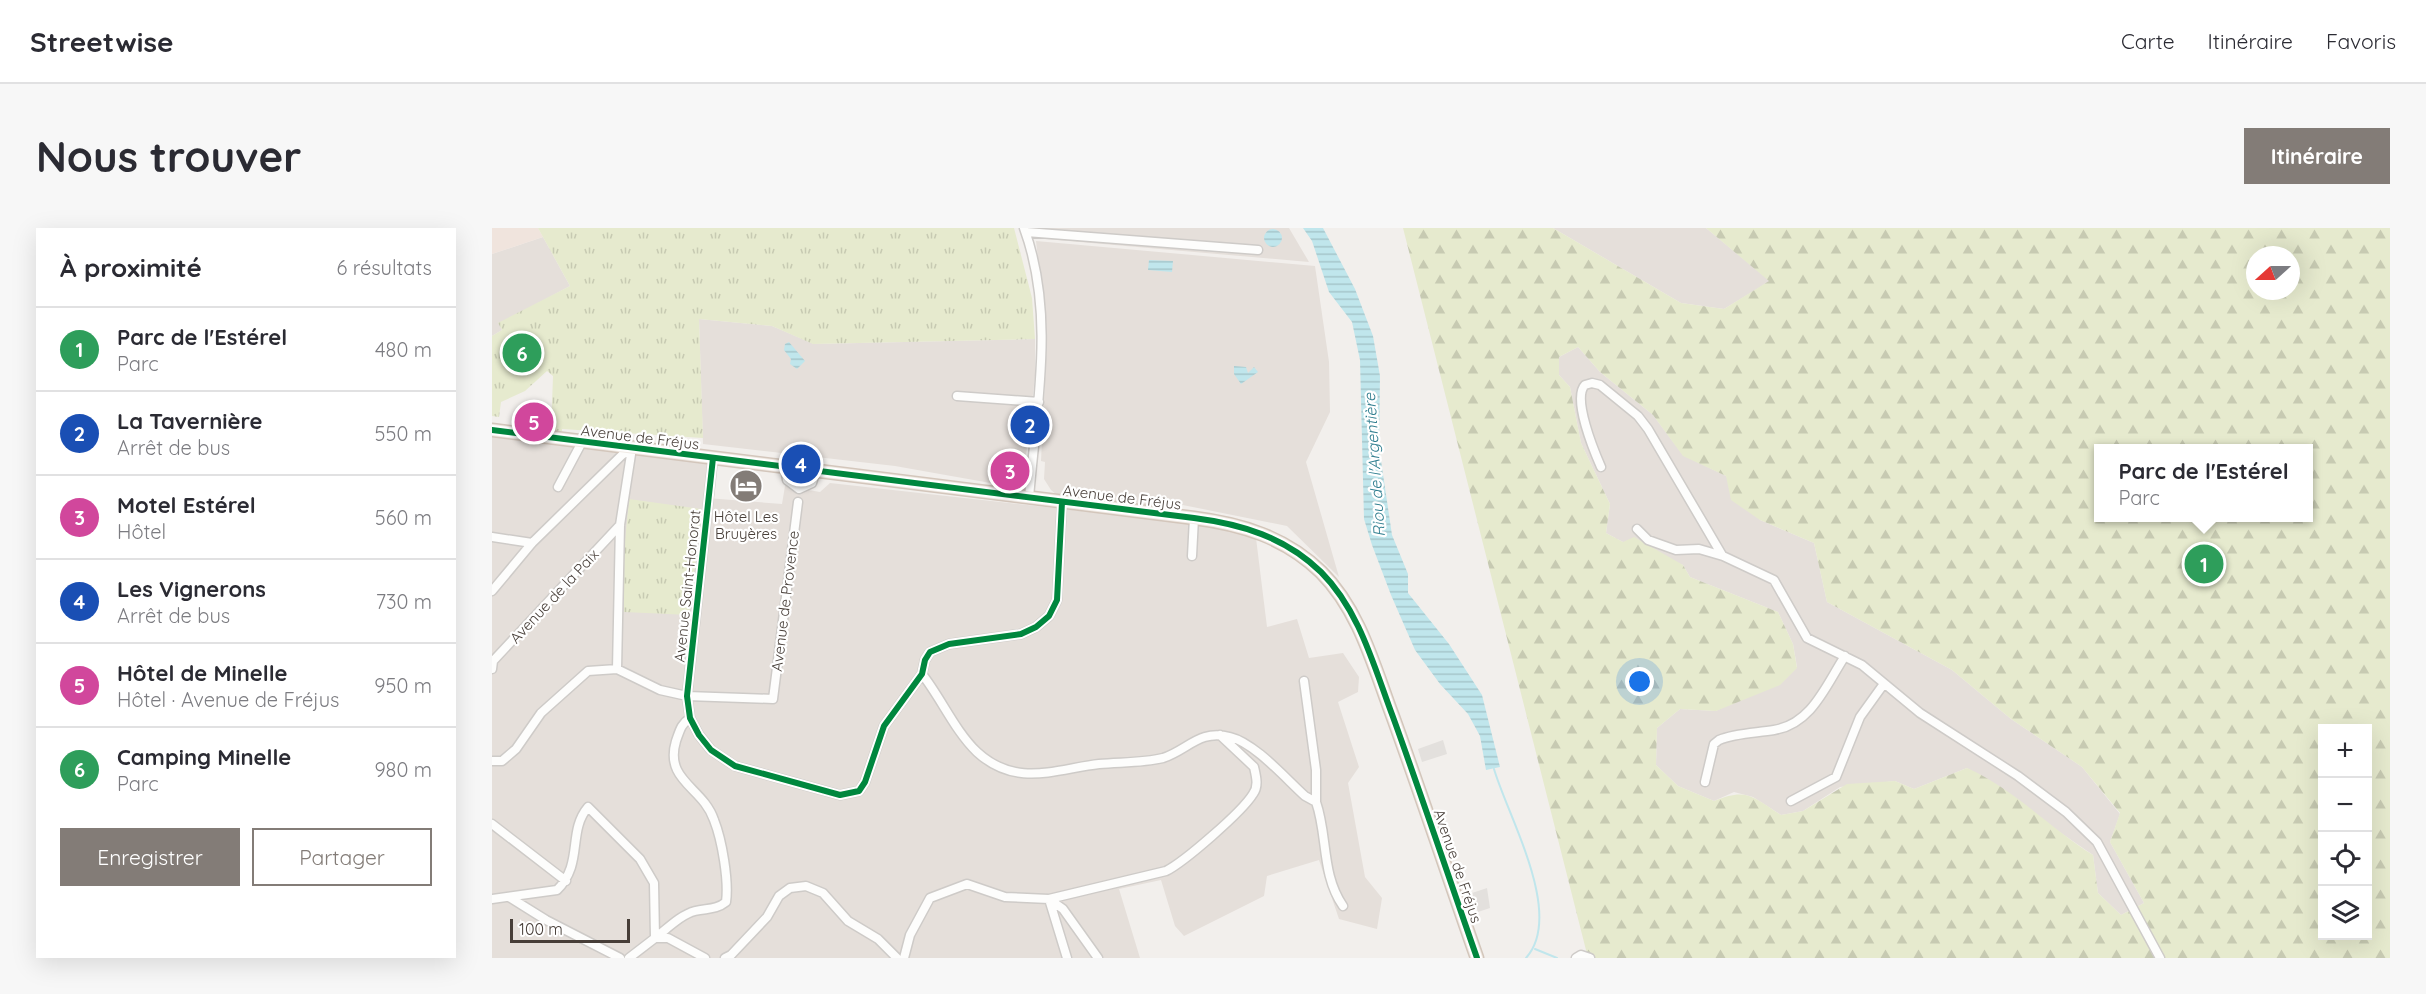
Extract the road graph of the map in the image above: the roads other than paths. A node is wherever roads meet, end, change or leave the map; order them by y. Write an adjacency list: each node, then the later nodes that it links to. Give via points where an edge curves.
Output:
1 (1025, 230): 2 (street); 4 (street, via 1042,316)
2 (1258, 250)
3 (957, 396): 4 (street)
4 (1039, 402): 14 (street)
5 (492, 430): 6 (main road, Avenue de Fréjus)
6 (582, 442): 7 (main road, Avenue de Fréjus); 12 (street)
7 (632, 448): 8 (main road, Avenue de Fréjus); 17 (street); 20 (street)
8 (713, 458): 9 (main road, Avenue de Fréjus); 30 (street, Avenue Saint-Honorat)
9 (785, 467): 11 (main road, Avenue de Fréjus); 13 (street, via 787,480)
10 (1601, 467): 22 (street, via 1580,394 1585,385 1592,383 1638,416 1648,429)
11 (816, 470): 13 (street, via 812,483); 14 (main road, Avenue de Fréjus)
12 (558, 487)
13 (798, 495): 30 (street, Avenue de Provence, via 773,699)
14 (1029, 498): 15 (main road, Avenue de Fréjus)
15 (1062, 502): 16 (main road, Avenue de Fréjus); 27 (street, via 1057,600 1049,616 1022,634 938,647 925,660)
16 (1194, 518): 21 (street); 53 (main road, Avenue de Fréjus, via 1232,524 1269,536 1309,561 1339,593 1371,656)
17 (621, 525): 25 (street, Avenue de la Paix); 26 (street)
18 (1636, 529): 22 (street, via 1648,540 1676,550 1699,549)
19 (492, 537): 20 (street)
20 (532, 543): 23 (street)
21 (1192, 556)
22 (1723, 556): 24 (street, via 1774,580 1807,638)
23 (494, 586)
24 (1845, 656): 29 (street, via 1862,665); 34 (street, via 1809,712 1798,722 1714,744)
25 (492, 664)
26 (616, 669): 30 (street, via 660,690); 33 (street, via 588,671 541,713 516,749 502,761)
27 (922, 674): 31 (street, via 884,726 865,782 859,791 848,794 735,766 711,750); 32 (street, via 977,752 997,766 1015,771 1059,773 1095,764 1160,758 1193,741)
28 (1304, 681): 36 (street, via 1316,770)
29 (1883, 685): 35 (street, via 1860,717 1836,777); 55 (street, via 2018,776 2082,826 2107,858)
30 (687, 696): 31 (street, Avenue Saint-Honorat)
31 (690, 718): 43 (street, via 681,724 673,759 676,771 714,820 728,889 726,902 718,909 684,916)
32 (1220, 735): 36 (street, via 1241,741); 41 (street, via 1247,758 1257,778 1253,794 1235,813 1181,864 1166,872)
33 (492, 761)
34 (1705, 782)
35 (1791, 801)
36 (1316, 802): 42 (street, via 1324,859 1334,893)
37 (492, 824): 38 (street)
38 (566, 881): 39 (street, via 557,890); 43 (street, via 573,870 580,817 588,807 640,859 654,883)
39 (509, 897): 40 (street); 45 (street)
40 (492, 899)
41 (1049, 899): 50 (street, via 1005,897 967,884 930,898 910,936); 51 (street); 52 (street, via 1063,909)
42 (1343, 906)
43 (655, 938): 46 (street); 47 (street, via 668,938)
44 (1576, 957): 54 (street)
45 (620, 958)
46 (629, 958)
47 (705, 958)
48 (725, 958): 49 (street, via 767,917 779,896 790,888 806,886 823,892 848,921 878,939)
49 (897, 958)
50 (904, 958)
51 (1067, 958)
52 (1098, 958)
53 (1477, 958)
54 (1590, 958)
55 (2160, 958)

